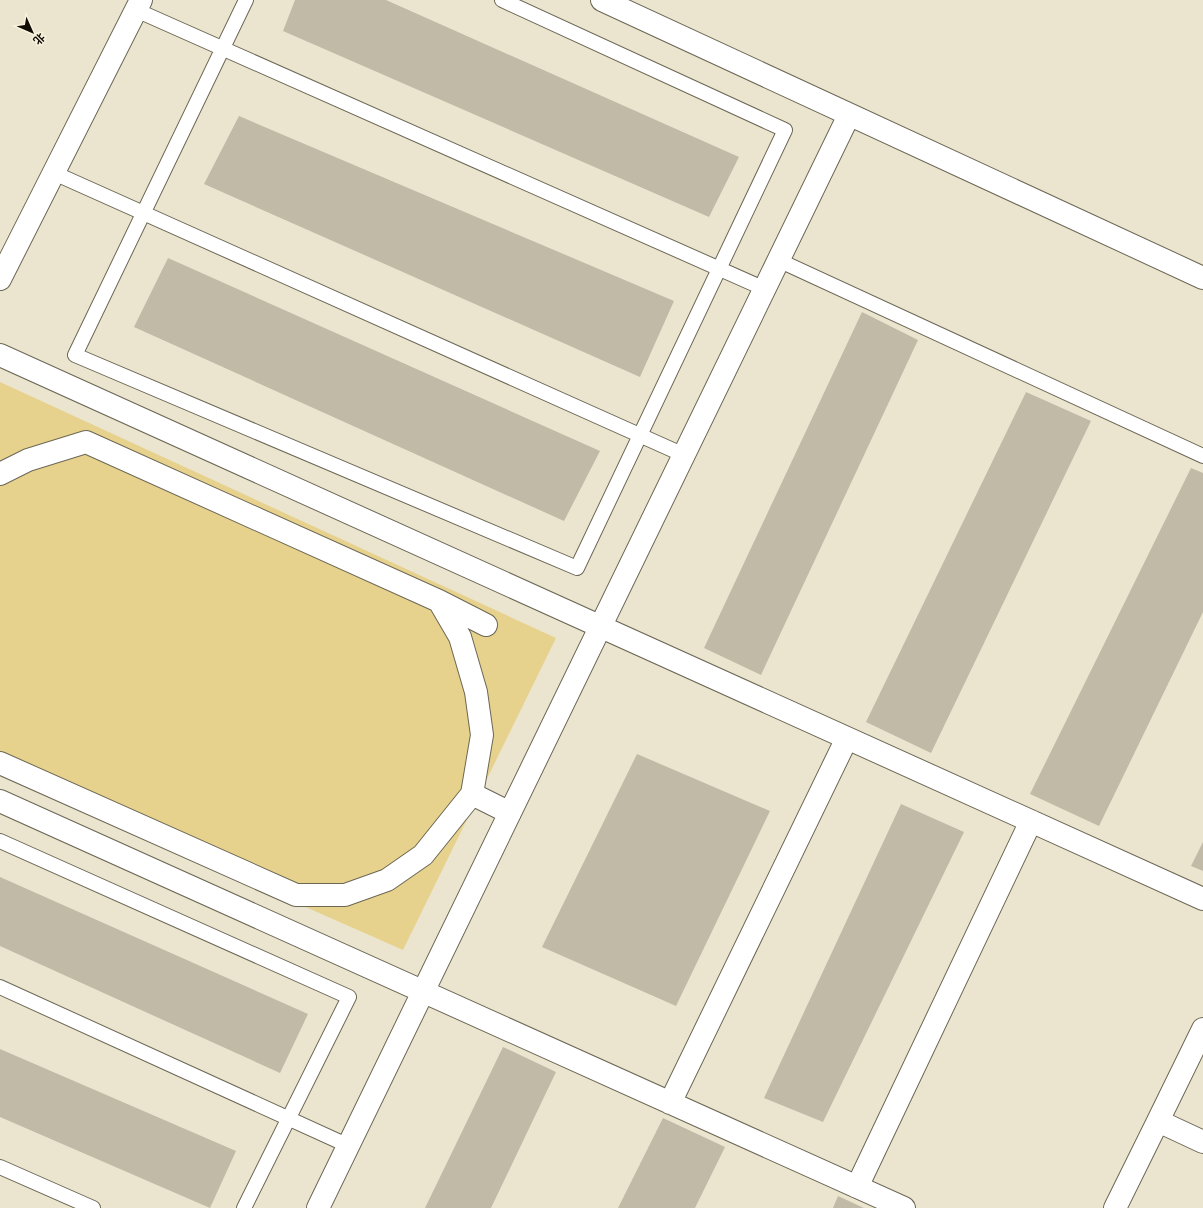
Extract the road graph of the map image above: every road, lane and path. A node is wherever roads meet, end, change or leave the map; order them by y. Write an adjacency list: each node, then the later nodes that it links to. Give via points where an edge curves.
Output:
1 (246, 0): 5 (lane)
2 (502, 0): 10 (lane, via 785,130)
3 (602, 0): 6 (street)
4 (138, 5): 5 (lane); 7 (street)
5 (223, 48): 8 (lane); 10 (lane)
6 (849, 114): 9 (street); 11 (street)
7 (54, 173): 8 (lane); 12 (street)
8 (143, 213): 15 (lane); 15 (lane, via 75,355 577,568)
9 (778, 260): 13 (street); 17 (lane)
10 (719, 268): 13 (lane); 15 (lane)
11 (1203, 278)
12 (0, 279)
13 (765, 289): 16 (street)
14 (0, 355): 21 (street)
15 (640, 435): 16 (lane)
16 (684, 454): 21 (street)
17 (1203, 456)
18 (0, 474): 19 (street, via 28,460 86,442)
19 (439, 601): 20 (street); 24 (street, via 460,637 476,692 482,735)
20 (486, 625)
21 (600, 627): 22 (street); 26 (street)
22 (847, 738): 27 (street); 33 (street)
23 (0, 763): 24 (street, via 296,895 345,895 387,880 423,855)
24 (472, 794): 26 (street)
25 (0, 801): 31 (street)
26 (510, 813): 31 (street)
27 (1031, 821): 29 (street); 39 (street)
28 (0, 841): 34 (lane, via 348,997)
29 (1203, 899)
30 (0, 987): 34 (lane)
31 (423, 992): 33 (street); 37 (street)
32 (1203, 1029): 35 (street)
33 (670, 1103): 39 (street)
34 (289, 1118): 37 (lane); 41 (lane)
35 (1158, 1121): 36 (street); 44 (street)
36 (1203, 1142)
37 (349, 1146): 42 (street)
38 (0, 1167): 40 (lane)
39 (857, 1187): 43 (street)
40 (93, 1208)
41 (244, 1208)
42 (318, 1208)
43 (904, 1208)
44 (1115, 1208)

